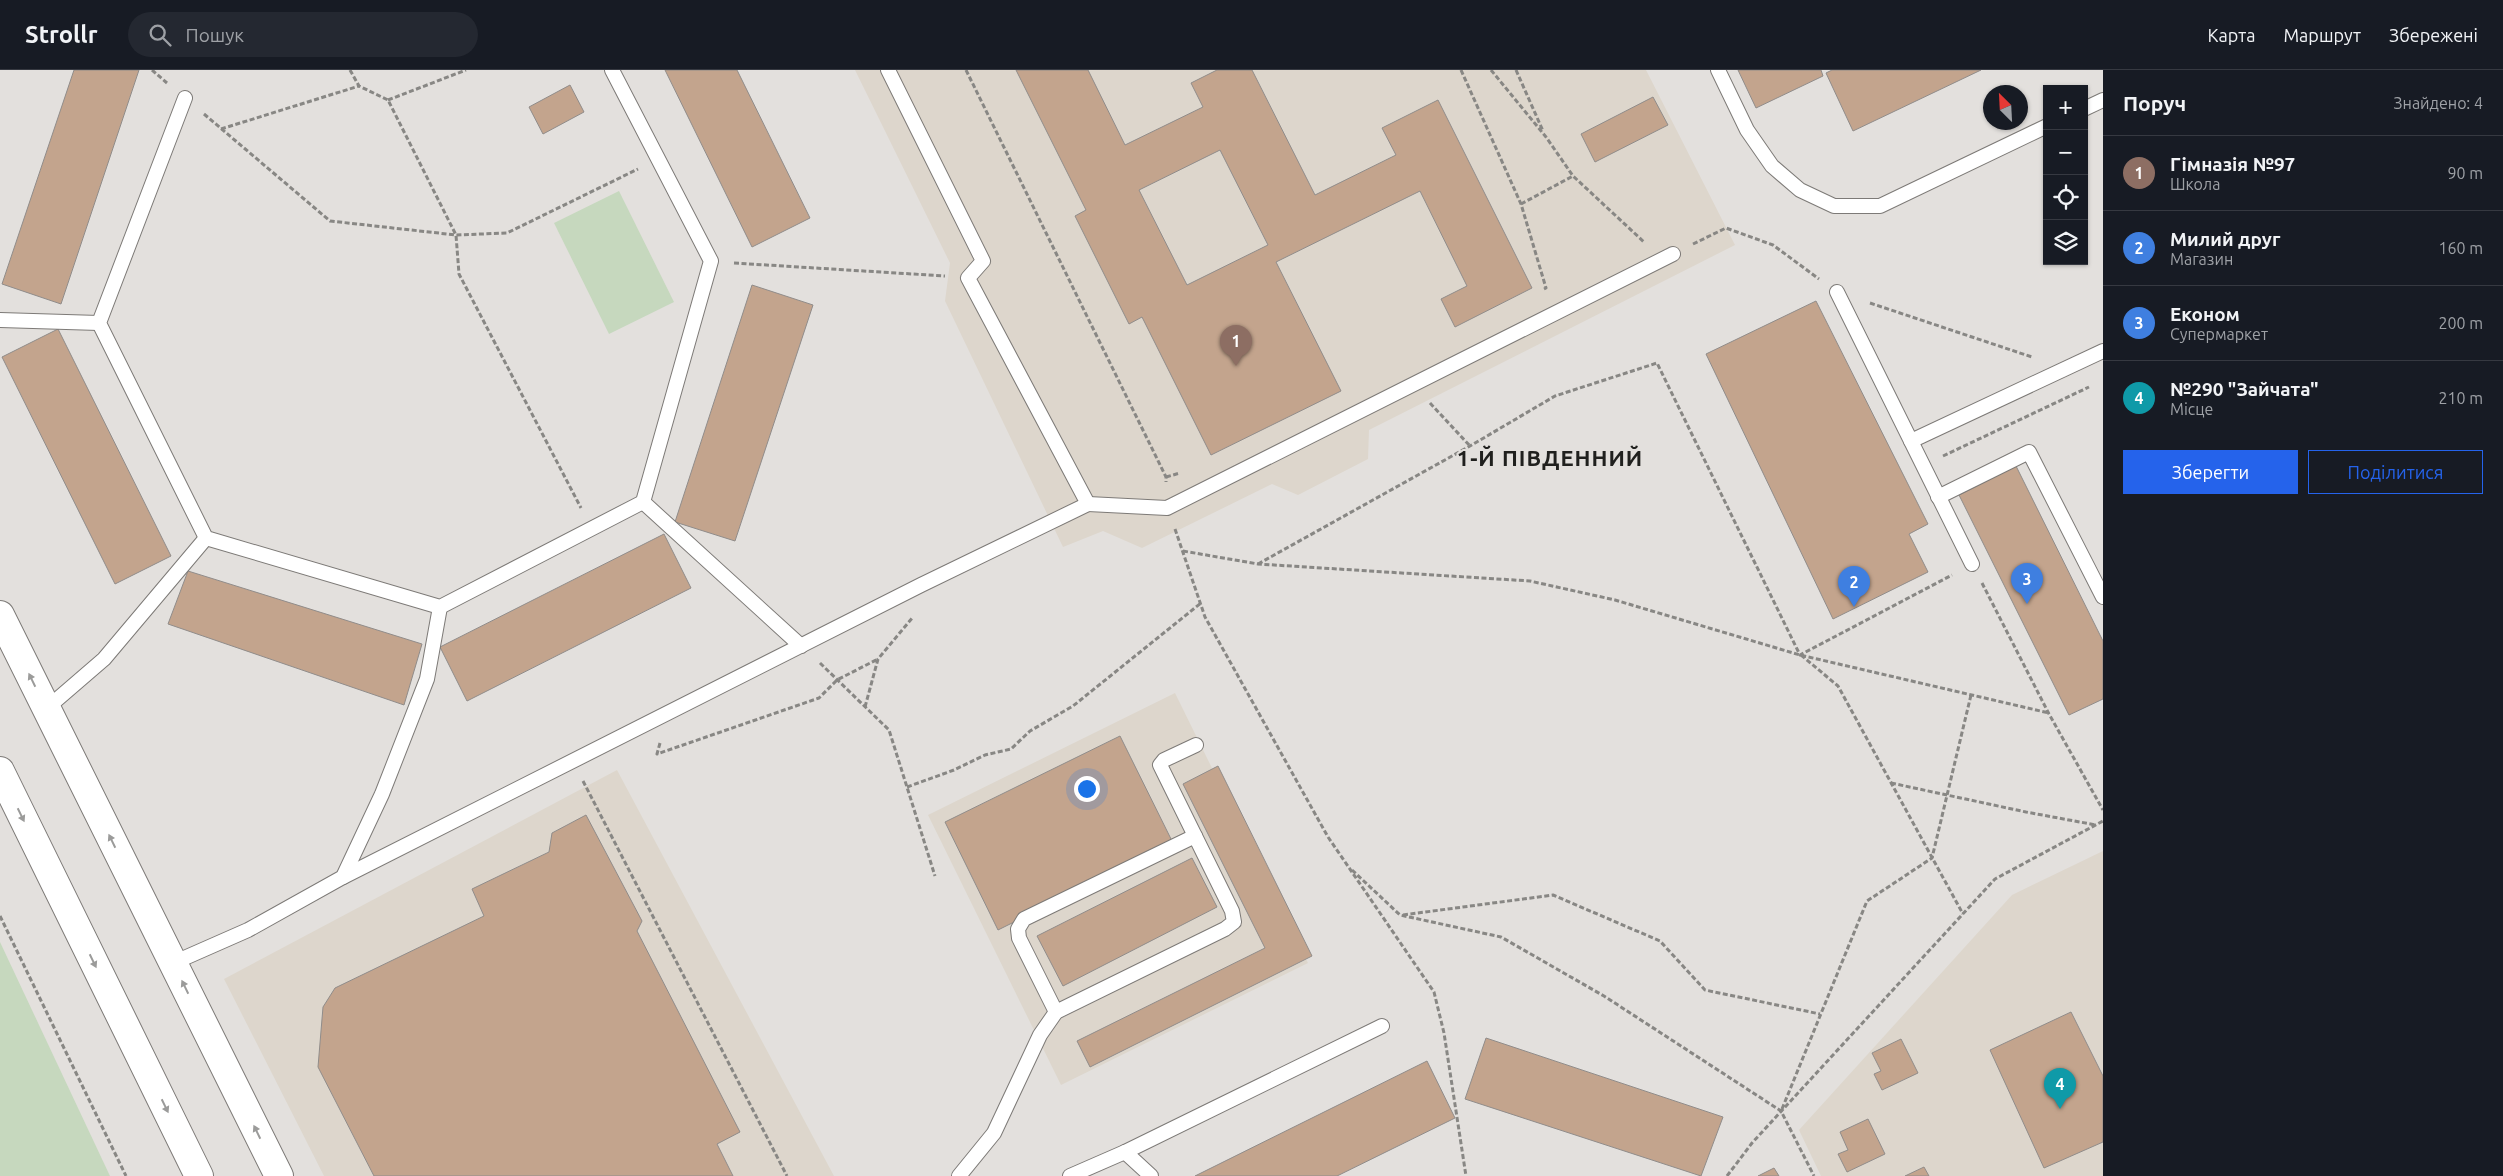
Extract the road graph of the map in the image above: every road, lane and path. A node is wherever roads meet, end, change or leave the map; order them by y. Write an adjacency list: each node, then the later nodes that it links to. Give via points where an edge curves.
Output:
1 (152, 70): 12 (path)
2 (350, 70): 11 (path)
3 (466, 70): 13 (path)
4 (612, 70): 19 (lane)
5 (888, 70): 25 (lane, via 983,261)
6 (966, 70): 38 (path)
7 (1461, 70): 21 (path)
8 (1491, 70): 18 (path)
9 (1516, 70): 18 (path)
10 (1718, 70): 16 (lane, via 1747,130 1772,166 1800,190 1834,206 1880,206)
11 (359, 86): 13 (path); 17 (path)
12 (185, 98): 17 (path); 29 (lane)
13 (388, 100): 22 (path)
14 (2103, 100): 15 (lane)
15 (2088, 107)
16 (2043, 128)
17 (221, 129): 22 (path, via 330,221)
18 (1546, 137): 20 (path)
19 (657, 160): 22 (path, via 507,234); 24 (lane)
20 (1573, 176): 21 (path); 23 (path, via 1641,241)
21 (1521, 204): 27 (path, via 1546,288)
22 (456, 235): 43 (path, via 459,274)
23 (1673, 254): 26 (path, via 1726,228 1773,245); 42 (lane)
24 (711, 261): 25 (path); 40 (lane)
25 (968, 278): 41 (lane)
26 (1837, 292): 31 (path); 34 (lane)
27 (1538, 293)
28 (0, 320): 29 (lane)
29 (99, 323): 44 (lane)
30 (2103, 350): 31 (lane)
31 (2065, 368): 34 (lane)
32 (2094, 384): 36 (path)
33 (1425, 396): 35 (path)
34 (1911, 441): 36 (lane)
35 (1470, 446): 46 (path); 54 (path, via 1555,396 1657,363)
36 (1923, 466): 39 (lane)
37 (1183, 472): 38 (path)
38 (1166, 476): 42 (path)
39 (1938, 497): 47 (lane); 49 (lane, via 2029,452)
40 (643, 502): 43 (lane); 53 (lane)
41 (1088, 504): 42 (lane); 48 (lane)
42 (1168, 508): 45 (path)
43 (592, 529): 51 (lane)
44 (206, 538): 51 (lane); 59 (lane, via 104,659)
45 (1184, 551): 46 (path); 50 (path)
46 (1258, 564): 54 (path, via 1530,581 1615,600)
47 (1972, 564): 54 (path); 61 (path)
48 (922, 585): 53 (lane); 55 (path, via 914,617)
49 (2103, 597)
50 (1201, 603): 66 (path, via 1073,706 1030,731 1011,749 985,755); 73 (path, via 1205,617 1328,838)
51 (440, 607): 75 (lane, via 427,679 382,794)
52 (0, 615): 59 (street, one-way to 52)
53 (801, 646): 56 (path); 60 (lane)
54 (1800, 654): 57 (path); 65 (path, via 1838,686)
55 (878, 659): 56 (path); 58 (path)
56 (837, 680): 58 (path); 60 (path, via 818,698 657,754)
57 (1971, 695): 61 (path); 67 (path)
58 (865, 707): 66 (path, via 889,730)
59 (46, 709): 79 (street, one-way to 59)
60 (666, 714): 63 (lane)
61 (2049, 714): 68 (path)
62 (1196, 745): 71 (lane, via 1160,765)
63 (573, 761): 75 (lane); 88 (path)
64 (0, 771): 86 (street, one-way to 86)
65 (1891, 783): 67 (path); 72 (path)
66 (907, 787): 74 (path)
67 (1948, 795): 70 (path); 72 (path)
68 (2103, 810)
69 (2103, 821): 70 (path)
70 (2097, 825): 76 (path, via 1995,879)
71 (1194, 836): 80 (lane, via 1024,919 1018,929 1019,938); 80 (lane, via 1232,911 1234,922)
72 (1932, 858): 76 (path); 81 (path, via 1868,901)
73 (1346, 864): 77 (path); 92 (path, via 1434,992 1444,1033)
74 (934, 876)
75 (342, 877): 79 (lane, via 248,930)
76 (1963, 914): 83 (path)
77 (1400, 915): 81 (path, via 1553,895 1660,941 1705,990); 83 (path, via 1501,937 1604,996)
78 (0, 916): 85 (path)
79 (173, 963): 87 (street, one-way to 79)
80 (1056, 1012): 89 (lane, via 1040,1035 994,1133)
81 (1820, 1014): 83 (path)
82 (1382, 1026): 84 (lane)
83 (1781, 1111): 93 (path); 94 (path)
84 (1125, 1152): 90 (lane); 91 (lane)
85 (126, 1176)
86 (199, 1176)
87 (279, 1176)
88 (787, 1176)
89 (959, 1176)
90 (1070, 1176)
91 (1151, 1176)
92 (1466, 1176)
93 (1727, 1176)
94 (1814, 1176)

